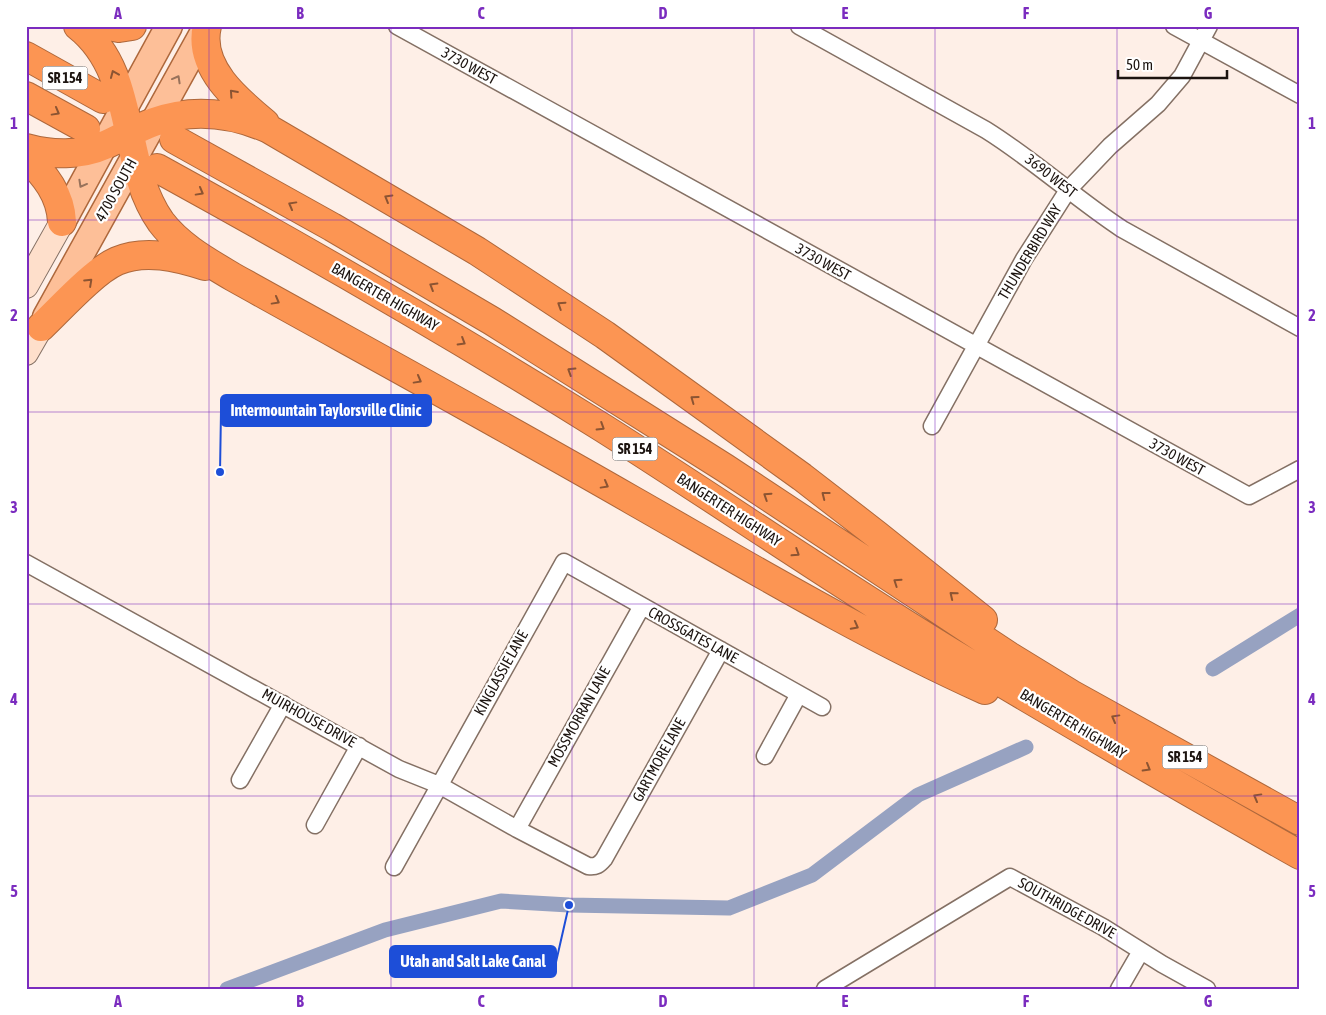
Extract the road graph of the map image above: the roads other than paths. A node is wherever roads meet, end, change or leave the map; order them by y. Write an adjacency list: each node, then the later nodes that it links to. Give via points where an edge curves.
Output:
1 (78, 26): 15 (highway, one-way to 1, via 108,61)
2 (109, 26): 3 (highway)
3 (132, 26)
4 (169, 26): 15 (main road, 4700 SOUTH)
5 (207, 26): 14 (main road, one-way to 5); 16 (highway, one-way to 5, via 239,100 212,67 205,44)
6 (398, 26): 26 (street, 3730 WEST)
7 (799, 26): 20 (street, 3690 WEST, via 1016,148)
8 (1174, 26): 10 (street)
9 (1209, 26): 10 (street, THUNDERBIRD WAY)
10 (1200, 41): 12 (street); 20 (street, THUNDERBIRD WAY, via 1182,76 1158,104 1110,146)
11 (26, 56): 15 (highway, BANGERTER HIGHWAY / SR 154)
12 (1300, 95)
13 (26, 96): 17 (highway, SR 154, one-way to 17)
14 (164, 130): 15 (highway); 16 (highway, via 184,114 211,114 242,119); 35 (highway, BANGERTER HIGHWAY / SR 154, one-way to 14, via 725,468 492,321)
15 (129, 133): 17 (highway); 22 (highway, via 147,197 162,223 181,243); 24 (main road, 4700 SOUTH); 38 (highway, BANGERTER HIGHWAY / SR 154, one-way to 38, via 306,250 528,382 917,630)
16 (282, 136): 35 (highway, one-way to 16, via 855,518 605,335 484,256)
17 (95, 138): 18 (highway, via 74,153 48,153); 21 (main road, one-way to 21)
18 (26, 148)
19 (26, 158): 21 (highway, via 53,189 60,204)
20 (1068, 190): 25 (street, 3690 WEST, via 1141,241); 26 (street, THUNDERBIRD WAY)
21 (62, 222): 23 (main road)
22 (233, 277): 24 (highway, one-way to 22, via 106,268 128,258 148,255 178,259); 38 (highway, one-way to 38, via 852,625 943,671)
23 (26, 286)
24 (41, 327): 27 (main road, 4700 SOUTH)
25 (1300, 328)
26 (975, 346): 28 (street, THUNDERBIRD WAY); 29 (street, 3730 WEST, via 1249,496)
27 (26, 353)
28 (932, 426)
29 (1300, 470)
30 (564, 562): 32 (street, CROSSGATES LANE); 42 (street, KINGLASSIE LANE)
31 (26, 563): 36 (street, MUIRHOUSE DRIVE)
32 (642, 606): 33 (street, CROSSGATES LANE); 45 (street, MOSSMORRAN LANE)
33 (721, 650): 34 (street, CROSSGATES LANE); 48 (street, GARTMORE LANE, via 604,859)
34 (799, 694): 37 (street, CROSSGATES LANE); 40 (street)
35 (1071, 694): 43 (highway, BANGERTER HIGHWAY / SR 154, one-way to 35)
36 (282, 704): 39 (street, MUIRHOUSE DRIVE); 41 (street)
37 (822, 707)
38 (1105, 744): 46 (highway, BANGERTER HIGHWAY / SR 154, one-way to 46)
39 (359, 746): 42 (street, MUIRHOUSE DRIVE, via 399,769); 44 (street)
40 (765, 756)
41 (240, 780)
42 (438, 784): 45 (street, MUIRHOUSE DRIVE); 47 (street, KINGLASSIE LANE)
43 (1300, 821)
44 (315, 825)
45 (517, 829): 48 (street, MUIRHOUSE DRIVE, via 582,864)
46 (1300, 855)
47 (394, 866)
48 (594, 867)
49 (1141, 951): 50 (street, SOUTHRIDGE DRIVE, via 1104,927 1010,877); 51 (street); 52 (street, SOUTHRIDGE DRIVE)
50 (826, 989)
51 (1119, 989)
52 (1207, 989)

